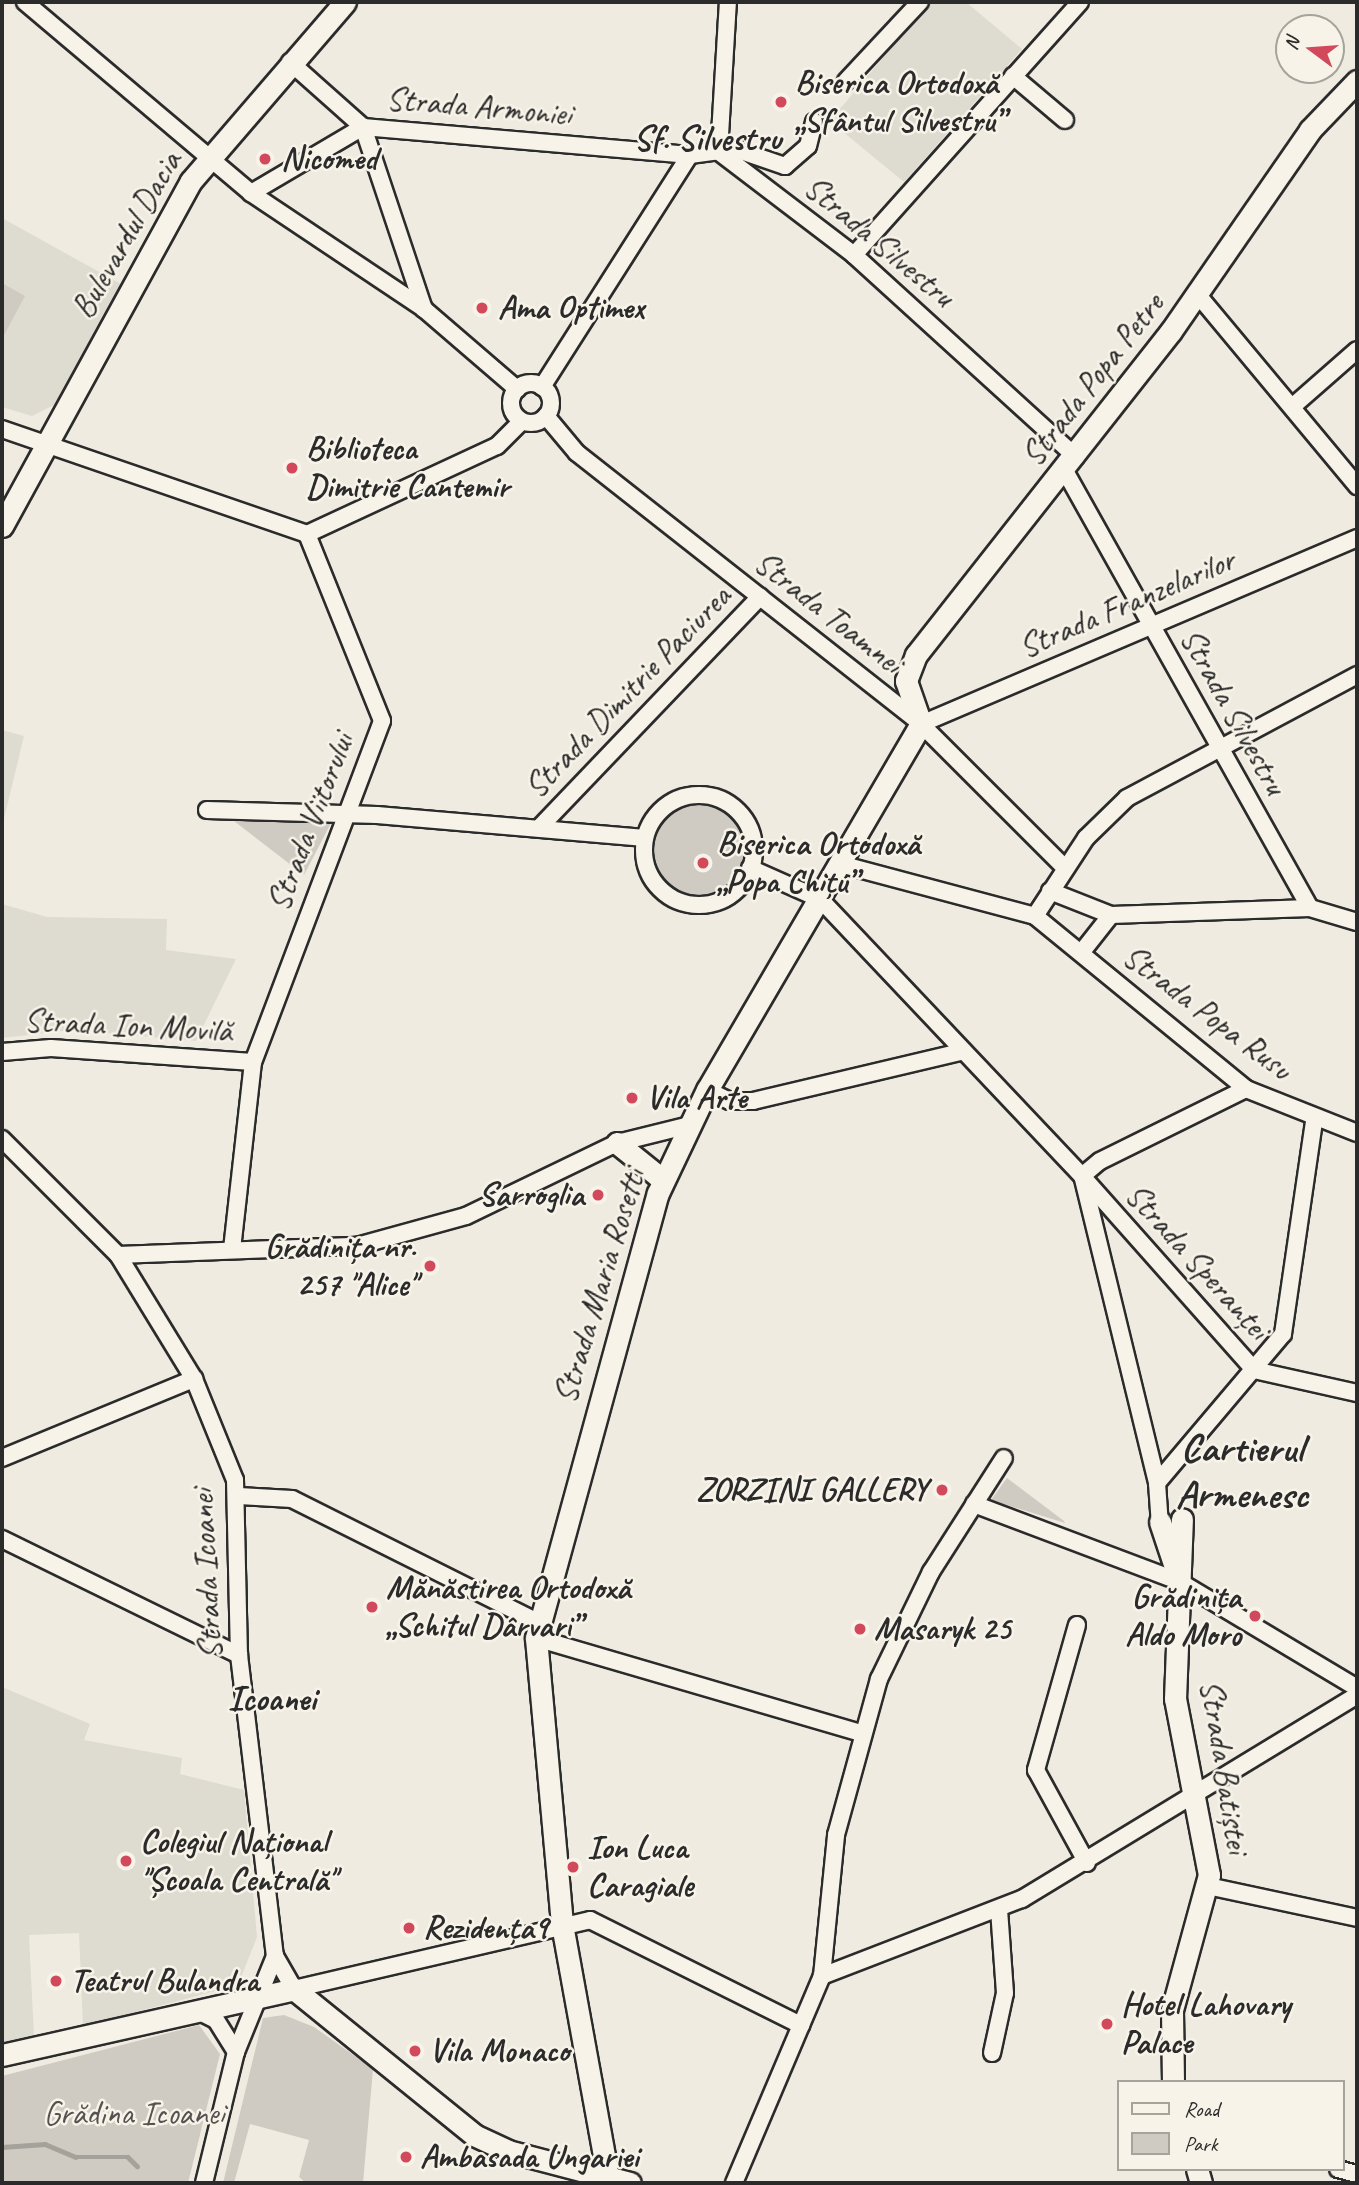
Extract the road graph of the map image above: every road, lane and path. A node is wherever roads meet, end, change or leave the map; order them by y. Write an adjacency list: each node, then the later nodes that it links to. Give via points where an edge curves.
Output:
1 (25, 2): 15 (street)
2 (345, 2): 6 (street, Bulevardul Dacia)
3 (728, 2): 13 (street)
4 (920, 2): 9 (street)
5 (1080, 2): 7 (street)
6 (290, 62): 12 (street); 15 (street, Bulevardul Dacia)
7 (1013, 76): 10 (street); 17 (street)
8 (1357, 80): 18 (street, Strada Popa Petre, via 1303,139)
9 (846, 81)
10 (1065, 120)
11 (814, 122): 13 (street, Strada Armoniei, via 808,146 785,166 741,150)
12 (363, 127): 14 (street, Strada Armoniei); 16 (street, Strada Armoniei); 19 (street)
13 (719, 152): 14 (street, Strada Armoniei); 17 (street, Strada Silvestru)
14 (690, 155): 21 (street)
15 (208, 157): 16 (street); 27 (street, Bulevardul Dacia)
16 (251, 193): 19 (street)
17 (854, 255): 28 (street, Strada Silvestru)
18 (1198, 295): 23 (street); 28 (street, Strada Popa Petre)
19 (425, 309): 22 (street)
20 (1357, 351): 23 (street)
21 (542, 387): 22 (street); 24 (street, via 551,402)
22 (517, 389): 25 (street, via 511,406)
23 (1292, 407): 29 (street)
24 (546, 416): 25 (street); 33 (street, Strada Toamnei, via 577,453)
25 (522, 421): 31 (street, via 480,454)
26 (2, 429): 27 (street)
27 (48, 444): 30 (street, Bulevardul Dacia); 31 (street)
28 (1070, 464): 34 (street, Strada Silvestru); 36 (street, Strada Popa Petre, via 912,661 906,681)
29 (1357, 486)
30 (2, 526)
31 (307, 534): 39 (street, Strada Viitorului, via 382,721)
32 (1357, 538): 34 (street, Strada Franzelarilor)
33 (760, 597): 36 (street, Strada Toamnei); 40 (street, Strada Dimitrie Paciurea)
34 (1150, 627): 36 (street, Strada Franzelarilor); 37 (street, Strada Silvestru)
35 (1357, 674): 37 (street)
36 (920, 724): 42 (street, Strada Maria Rosetti); 44 (street, Strada Toamnei)
37 (1219, 749): 44 (street, via 1128,798); 47 (street, Strada Silvestru)
38 (207, 810): 39 (street)
39 (346, 814): 40 (street); 56 (street, Strada Viitorului)
40 (539, 828): 41 (street)
41 (646, 838): 43 (street, via 652,878 684,902 724,898); 43 (street, via 671,803 713,797 747,824)
42 (840, 864): 46 (street, Strada Maria Rosetti); 51 (street)
43 (750, 867): 46 (street)
44 (1065, 867): 45 (street)
45 (1050, 891): 49 (street); 51 (street)
46 (820, 899): 55 (street, Strada Speranței); 58 (street, Strada Maria Rosetti)
47 (1310, 908): 49 (street); 50 (street)
48 (1357, 909): 50 (street)
49 (1111, 915): 53 (street)
50 (1341, 915): 52 (street)
51 (1035, 916): 53 (street, Strada Popa Rusu)
52 (1357, 922)
53 (1081, 953): 57 (street, Strada Popa Rusu)
54 (2, 1052): 56 (street, Strada Ion Movilă, via 51,1048)
55 (960, 1052): 58 (street, via 739,1102); 64 (street, Strada Speranței)
56 (253, 1062): 66 (street, Strada Viitorului)
57 (1246, 1089): 59 (street, Strada Popa Rusu); 64 (street, via 1100,1161)
58 (707, 1090): 60 (street, Strada Maria Rosetti)
59 (1314, 1121): 61 (street, Strada Popa Rusu); 68 (street, via 1286,1323)
60 (690, 1125): 63 (street); 65 (street, Strada Maria Rosetti)
61 (1357, 1133)
62 (2, 1139): 67 (street, Strada Icoanei)
63 (617, 1143): 65 (street); 66 (street, via 455,1219 334,1249)
64 (1082, 1176): 68 (street, Strada Speranței); 73 (street)
65 (663, 1180): 81 (street, Strada Maria Rosetti)
66 (233, 1249): 67 (street)
67 (118, 1255): 69 (street, Strada Icoanei)
68 (1254, 1370): 70 (street, Strada Speranței); 73 (street)
69 (194, 1379): 71 (street); 74 (street, Strada Icoanei)
70 (1357, 1393)
71 (2, 1458)
72 (1004, 1458): 75 (street)
73 (1157, 1490): 76 (street); 77 (street)
74 (239, 1496): 81 (street, via 292,1499); 82 (street, Strada Icoanei)
75 (974, 1504): 79 (street); 85 (street, via 904,1622)
76 (1182, 1519): 79 (street, Strada Batiștei)
77 (1160, 1521): 79 (street, Strada Batiștei)
78 (2, 1539): 82 (street)
79 (1180, 1582): 83 (street); 86 (street, Strada Batiștei, via 1175,1699)
80 (1077, 1625): 87 (street, via 1035,1770)
81 (537, 1630): 85 (street); 91 (street, Strada Maria Rosetti)
82 (239, 1655): 92 (street, Strada Icoanei)
83 (1357, 1688)
84 (1357, 1695): 86 (street)
85 (860, 1733): 93 (street, via 836,1835)
86 (1194, 1798): 87 (street); 88 (street, Strada Batiștei)
87 (1087, 1863): 89 (street)
88 (1208, 1886): 90 (street); 101 (street, Strada Batiștei, via 1171,2010)
89 (999, 1909): 93 (street); 99 (street, via 1005,1993)
90 (1357, 1918)
91 (562, 1924): 94 (street); 97 (street, via 597,1922); 102 (street, Strada Maria Rosetti)
92 (275, 1956): 94 (street, Strada Icoanei); 95 (street)
93 (822, 1976): 97 (street)
94 (294, 1989): 95 (street); 102 (street, via 474,2135)
95 (256, 1998): 96 (street); 98 (street)
96 (196, 2010): 98 (street, via 216,2020); 100 (street)
97 (801, 2025): 105 (street)
98 (236, 2052): 103 (street)
99 (992, 2053)
100 (2, 2055)
101 (1174, 2080)
102 (609, 2181): 104 (street)
103 (204, 2183)
104 (631, 2183)
105 (734, 2183)

